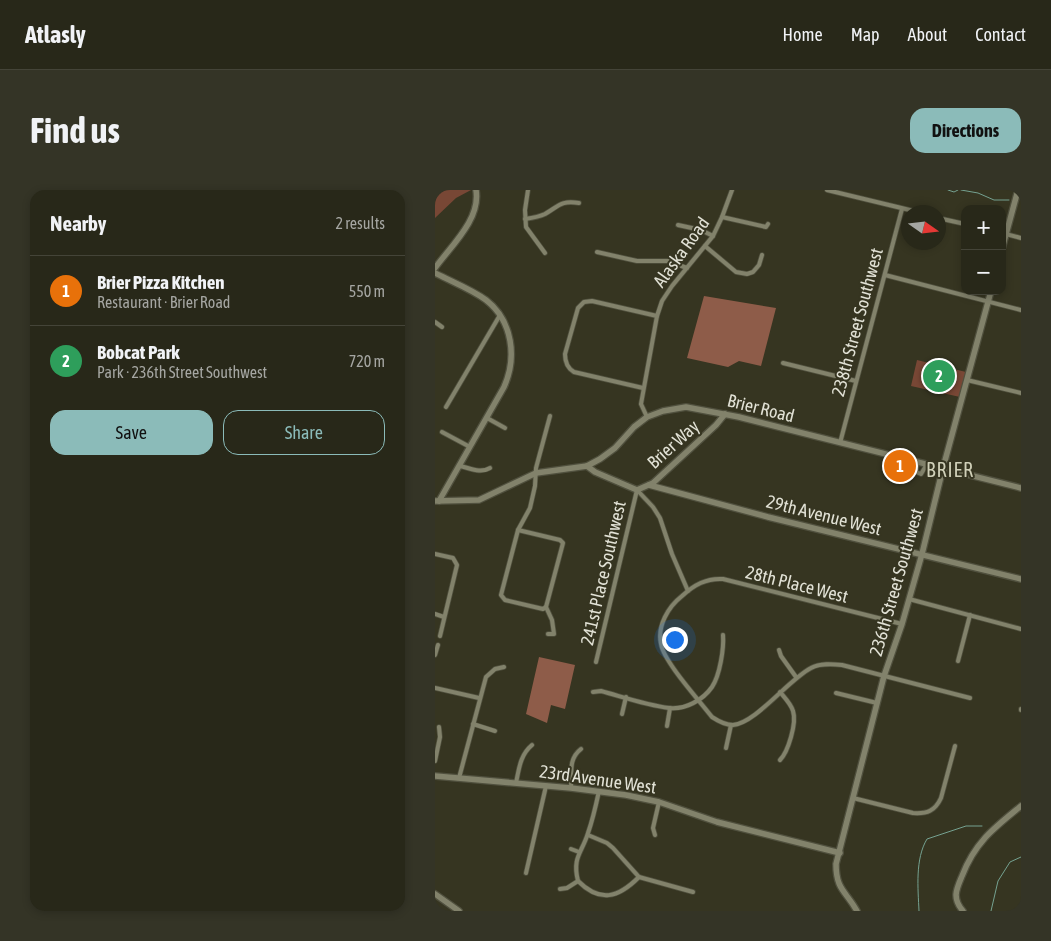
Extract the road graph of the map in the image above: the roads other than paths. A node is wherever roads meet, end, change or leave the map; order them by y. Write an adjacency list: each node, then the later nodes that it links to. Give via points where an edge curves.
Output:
1 (476, 190): 23 (street, via 472,216)
2 (528, 190): 10 (street)
3 (732, 190): 9 (street, Alaska Road)
4 (827, 190): 7 (street)
5 (1018, 190): 15 (street)
6 (579, 203): 10 (street, via 558,204 546,214)
7 (901, 208)
8 (901, 212): 26 (street, 238th Street Southwest)
9 (722, 217): 13 (street, via 758,226 766,227); 17 (street, Alaska Road)
10 (525, 219): 21 (street, via 529,232)
11 (946, 220): 12 (street)
12 (961, 223)
13 (768, 224)
14 (679, 225): 17 (street)
15 (1006, 228)
16 (1006, 234): 18 (street)
17 (713, 236): 19 (street, Alaska Road)
18 (1021, 238)
19 (705, 246): 22 (street, via 741,274 753,272); 24 (street, Alaska Road)
20 (597, 252): 24 (street, via 637,261 668,261)
21 (545, 253)
22 (762, 255)
23 (435, 268)
24 (687, 268): 31 (street, Alaska Road, via 662,301)
25 (435, 273): 30 (street, via 485,299)
26 (885, 275): 28 (street); 36 (street, 238th Street Southwest)
27 (990, 295): 28 (street, 236th Street Southwest)
28 (988, 302): 29 (street); 35 (street, 236th Street Southwest)
29 (1021, 310)
30 (500, 315): 39 (street); 43 (street, via 510,338 512,360 504,388)
31 (657, 316): 37 (street, Alaska Road); 37 (street, via 584,302 578,308 565,354 565,362 574,372)
32 (435, 322): 33 (street)
33 (443, 327)
34 (783, 363): 36 (street)
35 (967, 380): 38 (street); 53 (street, 236th Street Southwest)
36 (856, 381): 46 (street, 238th Street Southwest)
37 (643, 388): 42 (street, Alaska Road, via 641,404)
38 (1021, 393)
39 (446, 407)
40 (725, 414): 42 (street, Brier Road, via 686,407); 46 (street, Brier Road); 55 (street, Brier Way)
41 (550, 416): 54 (street)
42 (647, 417): 50 (street, Brier Road, via 634,426 615,448)
43 (487, 418): 44 (street); 47 (street)
44 (505, 428)
45 (442, 432): 47 (street)
46 (840, 443): 48 (street, Brier Road)
47 (470, 447): 49 (street)
48 (917, 465): 51 (street, Brier Road); 51 (street, via 915,470 921,474)
49 (460, 466): 52 (street, via 479,471); 58 (street)
50 (587, 466): 54 (street, Brier Road); 57 (street)
51 (925, 467): 53 (street, Brier Road)
52 (490, 468)
53 (943, 468): 56 (street, Brier Road); 61 (street, 236th Street Southwest)
54 (535, 473): 58 (street, Brier Road, via 479,500); 59 (street, via 530,508)
55 (649, 485): 57 (street, Brier Way); 61 (street, 29th Avenue West)
56 (1021, 488)
57 (637, 490): 63 (street, via 660,518 673,559); 78 (street, 241st Place Southwest)
58 (436, 503)
59 (518, 530): 65 (street, via 563,543); 65 (street, via 501,595 505,600)
60 (435, 554): 68 (street, via 453,558 457,566)
61 (922, 554): 62 (street, 29th Avenue West); 64 (street, 236th Street Southwest)
62 (1021, 579)
63 (688, 591): 69 (street, 28th Place West, via 707,580 723,579); 89 (street, 28th Place West, via 668,611 661,631 661,644 666,658)
64 (909, 599): 67 (street); 69 (street, 236th Street Southwest)
65 (546, 608): 71 (street, via 554,634)
66 (435, 614): 68 (street)
67 (970, 615): 70 (street); 77 (street)
68 (444, 617): 73 (street)
69 (902, 624): 80 (street, 236th Street Southwest)
70 (1021, 629)
71 (548, 634)
72 (723, 634): 89 (street, via 717,676 712,687)
73 (440, 636)
74 (438, 644): 76 (street)
75 (779, 650): 81 (street)
76 (435, 655)
77 (958, 661)
78 (596, 662)
79 (504, 667): 87 (street, via 495,669 486,677)
80 (884, 676): 81 (street, via 829,664 813,667); 88 (street); 90 (street, 236th Street Southwest)
81 (796, 678): 84 (street)
82 (435, 688): 87 (street)
83 (593, 692): 86 (street)
84 (780, 692): 94 (street, via 747,720); 102 (street, via 793,712 794,722 786,754)
85 (836, 693): 90 (street)
86 (626, 697): 91 (street); 92 (street)
87 (479, 698): 93 (street)
88 (970, 698)
89 (699, 699): 91 (street, via 683,707); 94 (street, 28th Place West, via 712,717)
90 (877, 703): 110 (street, 236th Street Southwest)
91 (670, 708): 95 (street)
92 (622, 714)
93 (473, 724): 97 (street); 105 (street)
94 (731, 725): 100 (street)
95 (667, 726)
96 (439, 727): 103 (street)
97 (495, 731)
98 (532, 745): 106 (street, via 521,760)
99 (955, 746): 110 (street, via 941,798 929,812 913,813)
100 (726, 748)
101 (581, 749): 108 (street, via 573,757)
102 (780, 760)
103 (435, 761)
104 (435, 776): 105 (street, 23rd Avenue West)
105 (459, 778): 106 (street, 23rd Avenue West)
106 (516, 783): 107 (street, 23rd Avenue West)
107 (546, 786): 108 (street, 23rd Avenue West); 118 (street)
108 (571, 788): 109 (street, 23rd Avenue West)
109 (599, 791): 111 (street, 23rd Avenue West); 113 (street)
110 (853, 798): 117 (street, 236th Street Southwest)
111 (659, 802): 114 (street, via 653,828); 117 (street, 23rd Avenue West, via 717,822)
112 (1021, 806): 126 (street, via 982,840 969,859 956,895 956,902)
113 (588, 835): 116 (street); 119 (street, via 613,848)
114 (655, 835)
115 (571, 849): 116 (street)
116 (579, 852): 120 (street, via 576,864)
117 (839, 853): 125 (street, 236th Street Southwest, via 837,882)
118 (526, 873)
119 (639, 878): 120 (street, via 611,895 595,894); 122 (street)
120 (578, 881): 121 (street)
121 (561, 889)
122 (693, 892)
123 (435, 894): 124 (street)
124 (459, 911)
125 (857, 911)
126 (963, 911)

